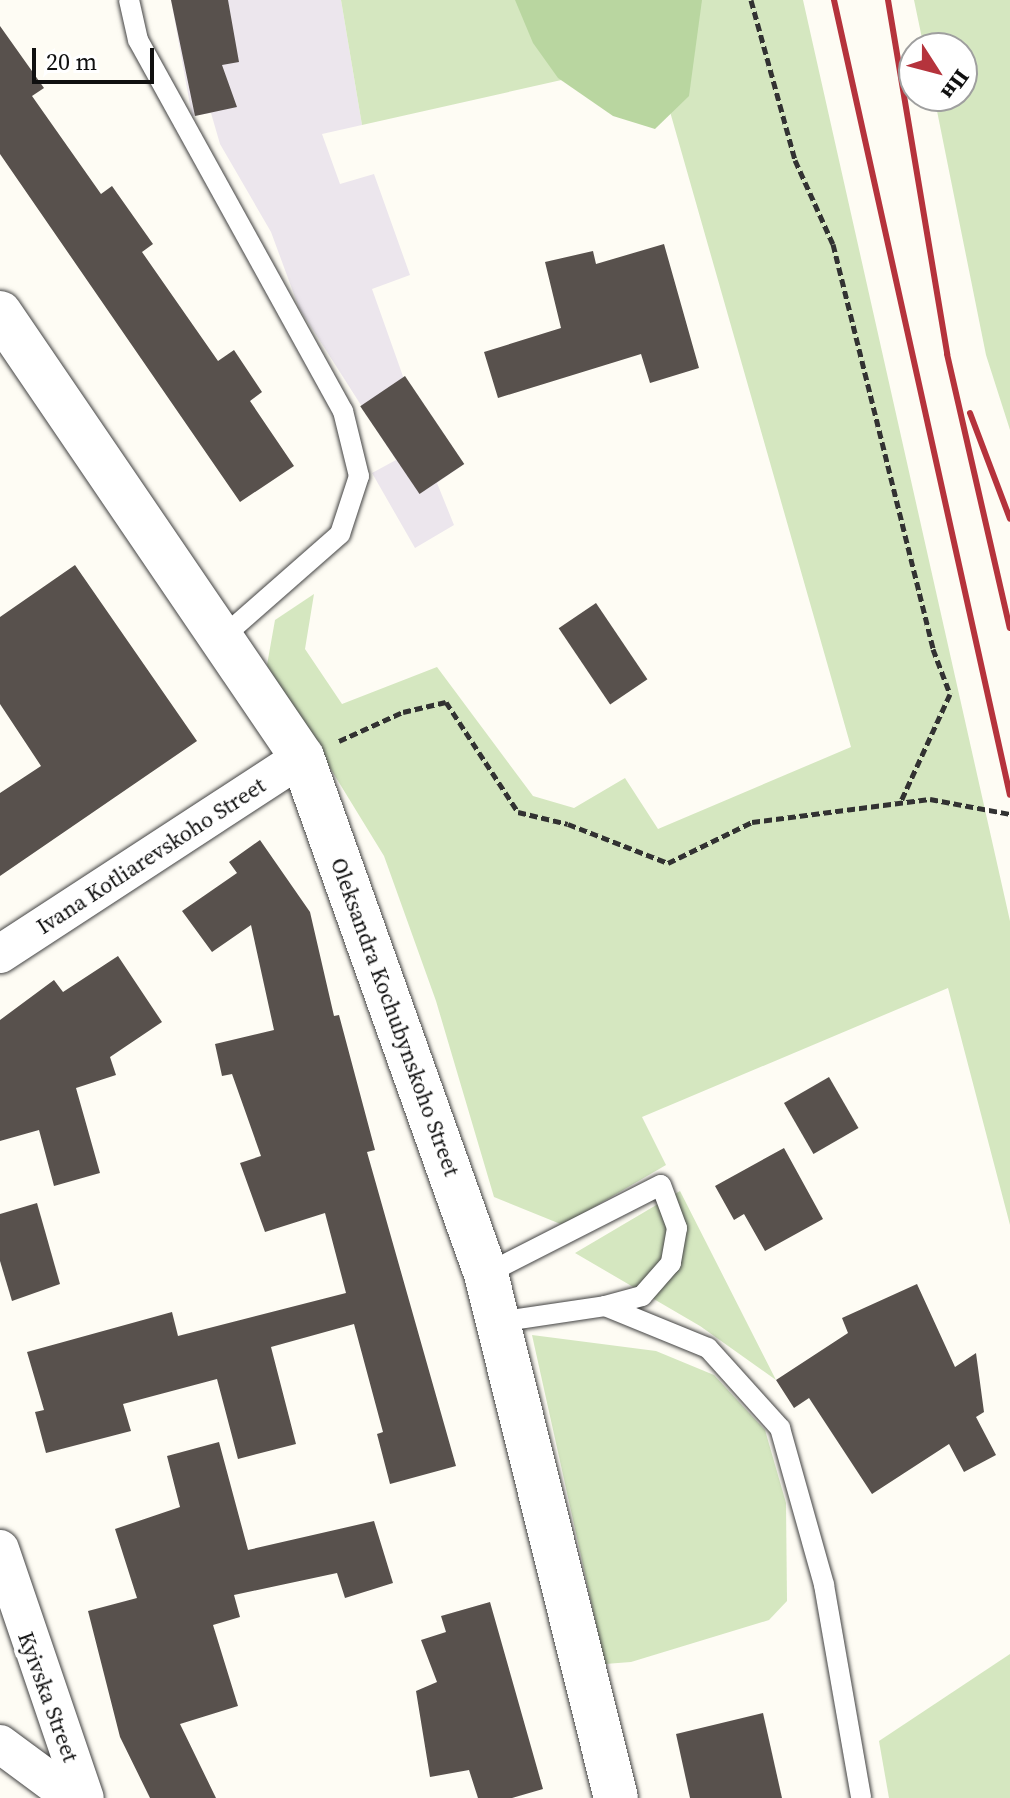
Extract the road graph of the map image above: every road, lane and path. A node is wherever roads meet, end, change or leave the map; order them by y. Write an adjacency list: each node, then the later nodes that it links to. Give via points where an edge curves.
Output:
1 (129, 0): 4 (lane, via 138,40 343,411 359,476 340,534)
2 (751, 0): 6 (path, via 795,160 833,244 933,649 950,694)
3 (0, 313): 4 (street, Oleksandra Kochubynskoho Street)
4 (224, 636): 5 (street, Oleksandra Kochubynskoho Street)
5 (302, 757): 6 (path, via 403,712 446,702 518,812 568,824 668,863 752,822); 8 (street, Ivana Kotliarevskoho Street); 9 (street, Oleksandra Kochubynskoho Street)
6 (900, 803): 7 (path, via 930,799)
7 (1010, 814)
8 (0, 954)
9 (486, 1274): 10 (lane, via 661,1185 677,1228 671,1263 642,1296); 11 (street, Oleksandra Kochubynskoho Street)
10 (605, 1306): 11 (lane); 17 (lane, via 708,1348 780,1428 824,1585)
11 (498, 1322): 16 (street, Oleksandra Kochubynskoho Street)
12 (0, 1549): 15 (street, Kyivska Street)
13 (0, 1744): 14 (street)
14 (73, 1798)
15 (85, 1798)
16 (616, 1798)
17 (861, 1798)

